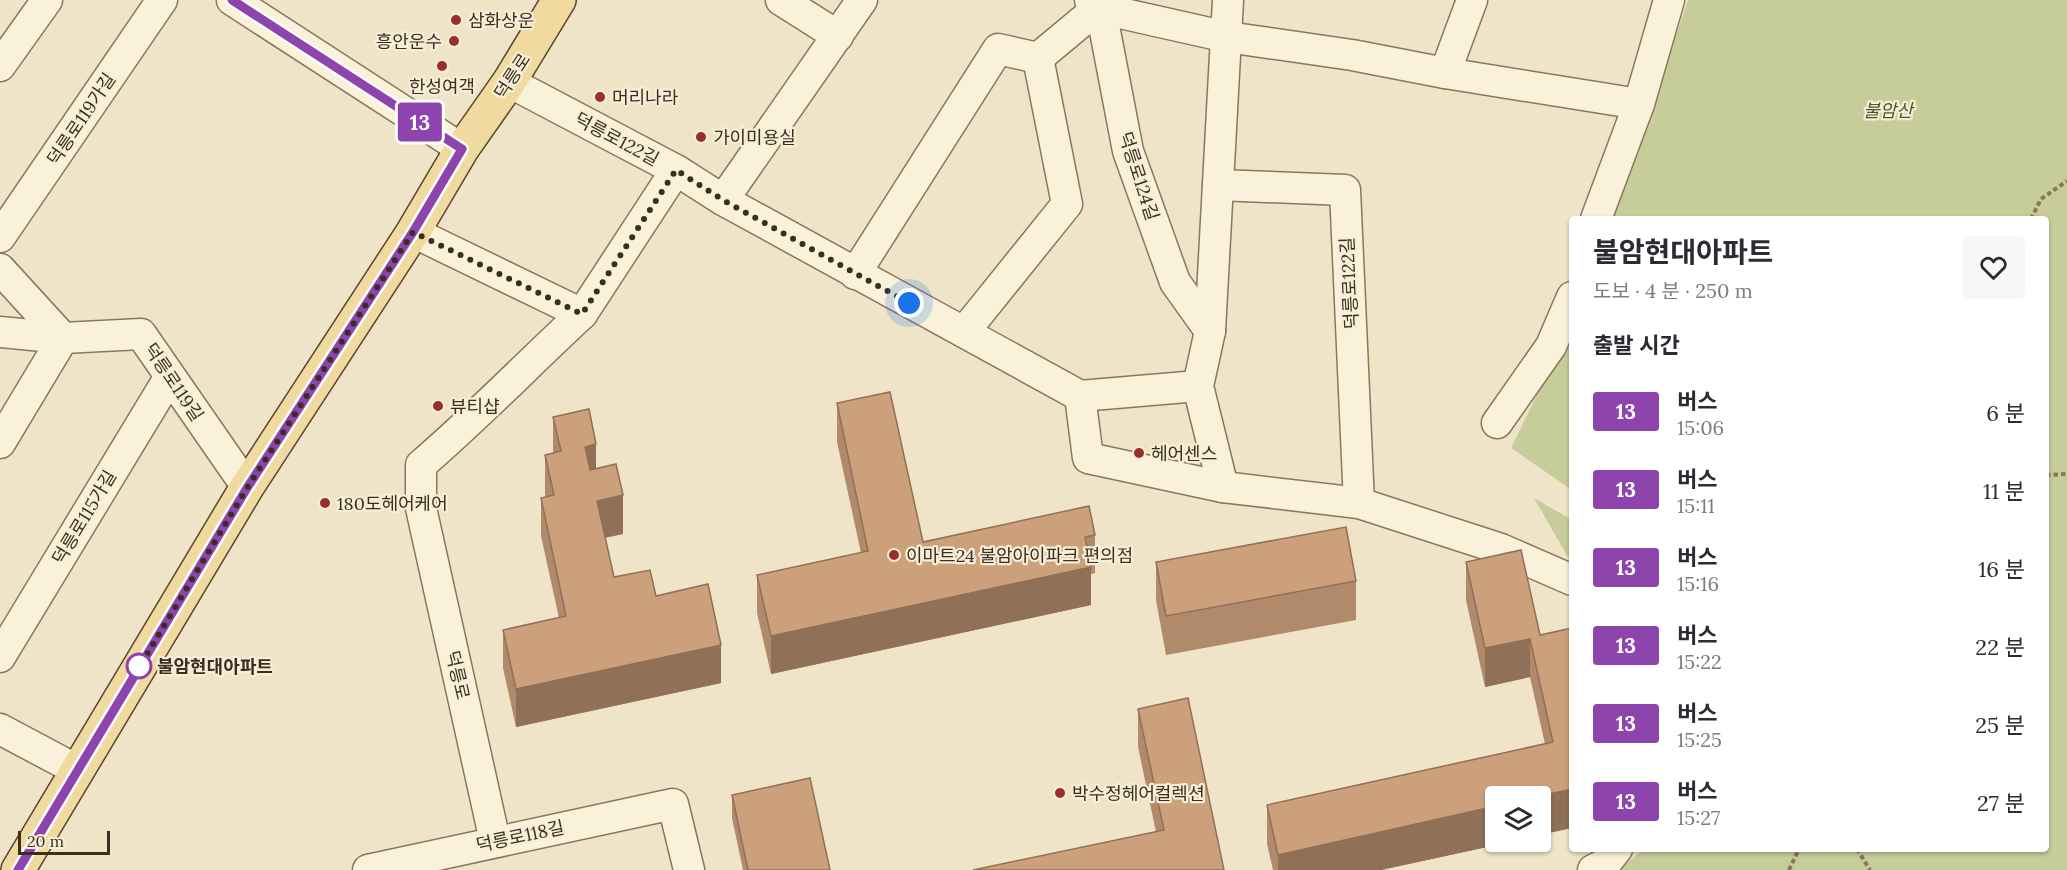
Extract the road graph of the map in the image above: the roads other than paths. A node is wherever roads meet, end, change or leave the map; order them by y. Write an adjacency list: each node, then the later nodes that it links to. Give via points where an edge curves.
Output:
1 (47, 0): 14 (street)
2 (162, 0): 24 (street, 덕릉로119가길)
3 (232, 0): 18 (street)
4 (559, 0): 16 (main road, 덕릉로)
5 (780, 0): 11 (street)
6 (862, 0): 11 (street)
7 (1228, 0): 12 (street)
8 (1472, 0): 15 (street)
9 (1669, 0): 17 (street)
10 (1095, 3): 12 (street); 13 (street); 29 (street, 덕릉로124길, via 1128,151 1174,282)
11 (838, 36): 21 (street)
12 (1227, 38): 15 (street, via 1352,55); 20 (street)
13 (1038, 58): 26 (street, via 999,49); 31 (street, via 1067,204)
14 (0, 66)
15 (1446, 74): 17 (street)
16 (510, 82): 18 (main road, 덕릉로); 19 (street, 덕릉로122길)
17 (1639, 104): 22 (street)
18 (462, 149): 23 (main road, 덕릉로)
19 (676, 170): 21 (street, 덕릉로122길); 28 (street, 덕릉로)
20 (1218, 185): 29 (street); 40 (street, 덕릉로122길, via 1345,190)
21 (723, 200): 26 (street, 덕릉로122길)
22 (1597, 216)
23 (413, 232): 28 (street); 39 (main road, 덕릉로)
24 (0, 237)
25 (0, 269): 32 (street)
26 (855, 274): 31 (street, 덕릉로122길)
27 (1569, 304): 36 (street, via 1551,346)
28 (582, 314): 45 (street, 덕릉로, via 506,383 474,420 421,465 421,508)
29 (1210, 331): 34 (street)
30 (0, 332): 32 (street, 덕릉로119길)
31 (964, 332): 35 (street, 덕릉로122길)
32 (63, 338): 33 (street, 덕릉로119길, via 141,334); 37 (street)
33 (169, 378): 39 (street, 덕릉로119길); 42 (street, 덕릉로115가길)
34 (1198, 386): 35 (street); 38 (street)
35 (1080, 396): 38 (street, via 1088,458)
36 (1497, 423)
37 (0, 442)
38 (1223, 487): 40 (street)
39 (247, 488): 44 (main road, 덕릉로)
40 (1359, 503): 41 (street, via 1501,549)
41 (1569, 579)
42 (0, 657)
43 (0, 729): 44 (street)
44 (77, 770): 47 (main road, 덕릉로)
45 (495, 841): 48 (street, 덕릉로118길); 49 (street, 덕릉로118길, via 673,804)
46 (1615, 852): 50 (street, via 1605,864)
47 (18, 870)
48 (368, 870)
49 (689, 870)
50 (1593, 870)

